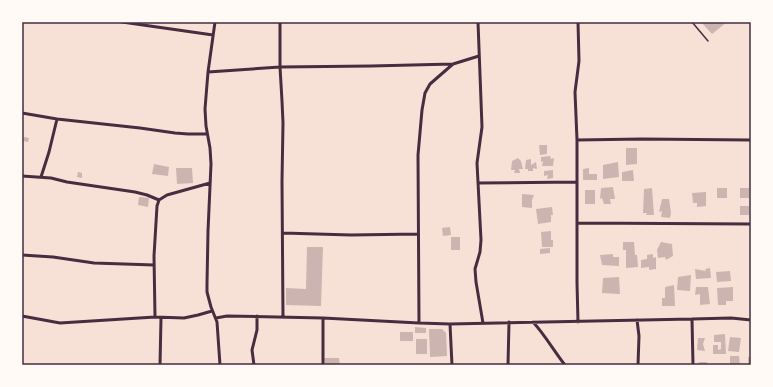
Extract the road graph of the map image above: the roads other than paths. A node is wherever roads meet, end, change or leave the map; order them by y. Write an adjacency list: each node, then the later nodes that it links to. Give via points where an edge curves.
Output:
1 (122, 22): 7 (street)
2 (215, 22): 7 (street)
3 (280, 22): 11 (street)
4 (478, 22): 9 (street)
5 (578, 22): 16 (street, via 579,61 575,92)
6 (692, 22): 8 (lane)
7 (213, 35): 12 (street)
8 (708, 41)
9 (479, 56): 10 (street); 21 (street, via 482,127 477,163)
10 (453, 64): 11 (street); 27 (street, via 430,84 425,93 419,134)
11 (280, 67): 12 (street); 26 (street, via 283,116)
12 (208, 72): 15 (street, via 205,110)
13 (22, 113): 14 (street)
14 (57, 119): 15 (street, via 176,133); 19 (street)
15 (207, 134): 22 (street, via 211,158)
16 (577, 140): 17 (street); 20 (street)
17 (751, 140)
18 (22, 176): 19 (street)
19 (41, 177): 23 (street, via 135,192)
20 (577, 182): 21 (street); 24 (street)
21 (478, 183): 45 (street, via 481,240 475,276)
22 (210, 184): 23 (street, via 167,195); 30 (street, via 207,284)
23 (159, 200): 29 (street)
24 (577, 223): 25 (street); 43 (street)
25 (751, 224)
26 (283, 233): 27 (street); 34 (street)
27 (418, 234): 44 (street)
28 (22, 255): 29 (street, via 94,263)
29 (154, 265): 33 (street)
30 (212, 311): 35 (street, via 184,318); 36 (street)
31 (22, 316): 33 (street, via 60,323)
32 (257, 316): 34 (street); 36 (street); 49 (street, via 252,350)
33 (155, 317): 35 (street)
34 (283, 317): 37 (street)
35 (161, 318): 47 (street)
36 (216, 318): 48 (street)
37 (323, 318): 44 (street); 50 (street)
38 (692, 319): 39 (street); 40 (street); 55 (street)
39 (637, 320): 43 (street); 54 (street)
40 (751, 320)
41 (509, 322): 42 (street); 45 (street); 52 (street)
42 (533, 322): 43 (street); 53 (street)
43 (578, 322)
44 (419, 323): 46 (street)
45 (483, 323): 46 (street)
46 (450, 324): 51 (street)
47 (160, 365)
48 (220, 365)
49 (254, 365)
50 (323, 365)
51 (452, 365)
52 (508, 365)
53 (565, 365)
54 (638, 365)
55 (693, 365)

